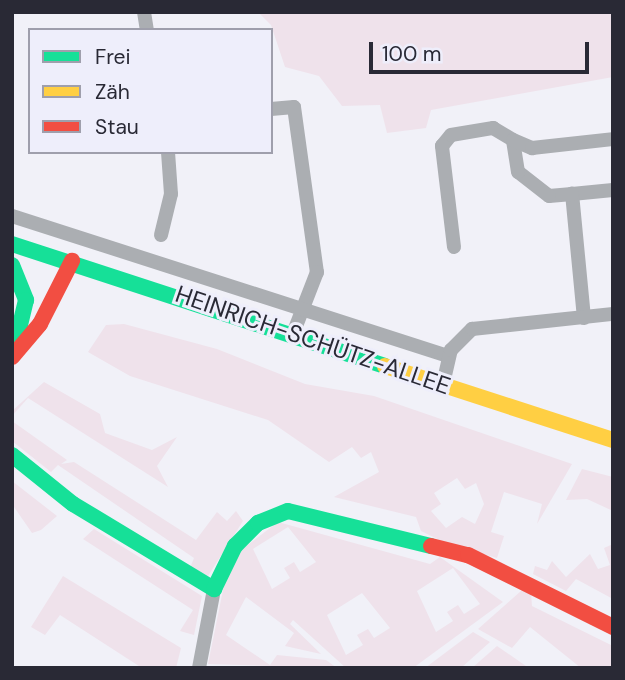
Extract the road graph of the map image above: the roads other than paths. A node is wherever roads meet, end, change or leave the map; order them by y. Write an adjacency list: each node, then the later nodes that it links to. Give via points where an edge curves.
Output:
1 (273, 109): 15 (street, via 294,107 317,272)
2 (613, 139): 3 (street, via 532,148)
3 (513, 140): 6 (street, via 518,172 550,196); 10 (street, via 493,128 451,135 442,146)
4 (168, 154): 8 (street, via 171,194)
5 (613, 190): 6 (street)
6 (572, 194): 17 (street)
7 (12, 216): 12 (street, HEINRICH-SCHÜTZ-ALLEE)
8 (161, 235)
9 (12, 244): 11 (main road, HEINRICH-SCHÜTZ-ALLEE)
10 (454, 247)
11 (72, 261): 14 (main road, HEINRICH-SCHÜTZ-ALLEE); 19 (main road, via 40,324)
12 (151, 263): 14 (street); 15 (street, HEINRICH-SCHÜTZ-ALLEE)
13 (12, 265): 19 (main road, via 26,300)
14 (143, 283): 18 (main road, HEINRICH-SCHÜTZ-ALLEE)
15 (302, 311): 18 (street); 20 (street, HEINRICH-SCHÜTZ-ALLEE)
16 (613, 314): 17 (street)
17 (584, 318): 20 (street, via 472,329)
18 (293, 334): 21 (main road, HEINRICH-SCHÜTZ-ALLEE)
19 (12, 355)
20 (449, 356): 21 (street)
21 (443, 384): 22 (main road, HEINRICH-SCHÜTZ-ALLEE)
22 (613, 440)
23 (12, 455): 24 (main road, via 73,504)
24 (214, 589): 25 (main road, via 235,546 258,523 288,511 468,555); 26 (street)
25 (613, 627)
26 (200, 668)

